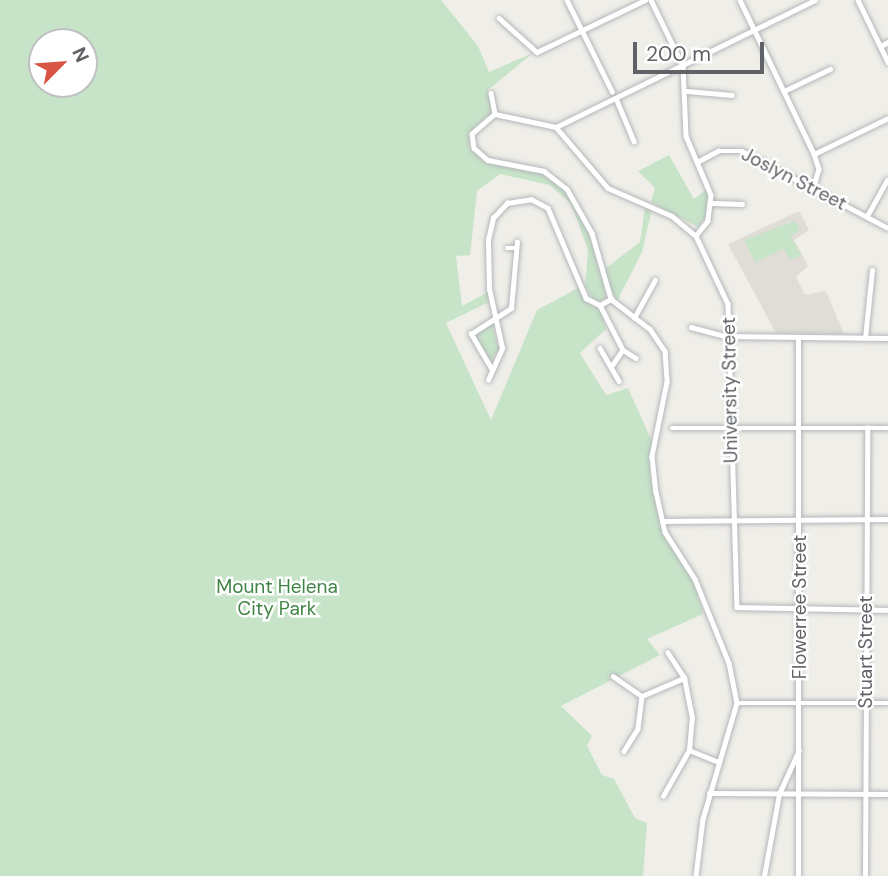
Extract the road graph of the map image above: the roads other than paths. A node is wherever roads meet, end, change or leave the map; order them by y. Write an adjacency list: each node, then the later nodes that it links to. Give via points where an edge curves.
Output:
1 (567, 0): 8 (street)
2 (648, 0): 8 (street); 12 (street)
3 (740, 0): 7 (street)
4 (816, 0): 7 (street)
5 (858, 0): 10 (street)
6 (499, 18): 8 (street, via 537,52)
7 (754, 30): 12 (street); 16 (street)
8 (582, 31): 14 (street)
9 (888, 42): 10 (street)
10 (880, 46): 11 (street)
11 (888, 62)
12 (683, 66): 15 (street); 19 (street)
13 (830, 69): 16 (street)
14 (612, 91)
15 (687, 91): 18 (street); 25 (street, via 685,130)
16 (784, 91): 24 (street)
17 (491, 93): 20 (street)
18 (733, 95)
19 (616, 98): 22 (street); 23 (street)
20 (495, 114): 22 (street); 36 (street, via 472,134 474,148 488,160 544,171 567,188 592,233)
21 (888, 118): 24 (street)
22 (556, 127): 32 (street, University Street, via 608,188 672,216)
23 (634, 141)
24 (814, 154): 27 (street, via 819,169)
25 (697, 162): 27 (street, Joslyn Street, via 718,151 742,151); 28 (street)
26 (887, 180): 30 (street)
27 (814, 187): 30 (street, Joslyn Street)
28 (712, 203): 29 (street); 32 (street)
29 (742, 204)
30 (867, 216): 31 (street, Joslyn Street)
31 (888, 228)
32 (696, 236): 41 (street, University Street, via 728,304)
33 (507, 248): 38 (street, via 517,245 514,301)
34 (872, 270): 43 (street)
35 (655, 280): 39 (street)
36 (611, 299): 37 (street); 39 (street)
37 (600, 305): 38 (street, via 586,298 551,211 535,200 517,199 500,208 490,229); 46 (street)
38 (495, 317): 49 (street, via 502,348); 49 (street, via 471,334)
39 (634, 318): 61 (street, via 655,334 667,361 652,456)
40 (691, 327): 41 (street)
41 (732, 336): 42 (street); 56 (street, University Street)
42 (799, 338): 43 (street); 53 (street, Flowerree Street)
43 (865, 338): 44 (street)
44 (888, 338)
45 (600, 348): 48 (street)
46 (623, 350): 47 (street); 48 (street)
47 (636, 358)
48 (613, 365): 51 (street)
49 (492, 370): 50 (street)
50 (488, 380)
51 (619, 381)
52 (672, 428): 56 (street)
53 (800, 428): 54 (street); 56 (street); 58 (street, Flowerree Street)
54 (867, 428): 55 (street); 59 (street, Stuart Street)
55 (888, 428)
56 (732, 429): 57 (street, University Street)
57 (732, 518): 58 (street); 61 (street); 62 (street, University Street, via 737,607)
58 (800, 519): 59 (street); 62 (street, Flowerree Street)
59 (866, 519): 60 (street); 63 (street, Stuart Street)
60 (888, 519)
61 (662, 521): 69 (street, via 695,579 729,663)
62 (800, 610): 63 (street); 70 (street, Flowerree Street)
63 (866, 610): 64 (street); 71 (street, Stuart Street)
64 (888, 610)
65 (668, 653): 67 (street)
66 (613, 676): 68 (street)
67 (684, 678): 68 (street); 74 (street, via 692,710)
68 (642, 696): 75 (street, via 638,729)
69 (737, 703): 70 (street); 76 (street)
70 (800, 703): 71 (street); 73 (street, Flowerree Street)
71 (866, 703): 72 (street); 80 (street, Stuart Street)
72 (888, 703)
73 (800, 748): 78 (street); 79 (street, Flowerree Street)
74 (688, 750): 76 (street); 82 (street)
75 (624, 751)
76 (719, 762): 77 (street)
77 (709, 793): 78 (street); 83 (street)
78 (779, 794): 79 (street); 84 (street)
79 (799, 794): 80 (street); 85 (street, Flowerree Street)
80 (866, 794): 81 (street); 86 (street, Stuart Street)
81 (888, 794)
82 (663, 796)
83 (696, 876)
84 (764, 876)
85 (799, 876)
86 (865, 876)

